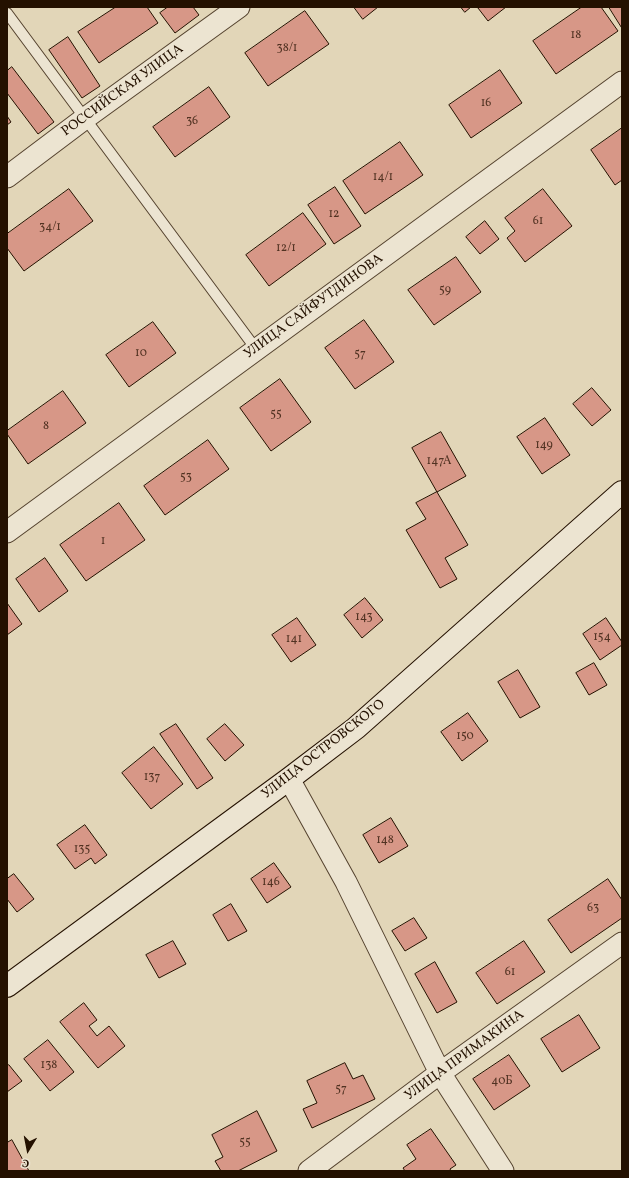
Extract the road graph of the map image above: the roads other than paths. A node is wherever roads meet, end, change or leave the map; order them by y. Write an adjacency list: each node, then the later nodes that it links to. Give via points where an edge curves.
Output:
1 (239, 7): 4 (street, РОССИЙСКАЯ УЛИЦА)
2 (7, 13): 4 (lane)
3 (622, 82): 6 (street, УЛИЦА САЙФУТДИНОВА)
4 (84, 119): 5 (street, РОССИЙСКАЯ УЛИЦА); 6 (lane)
5 (7, 177)
6 (256, 350): 8 (street, УЛИЦА САЙФУТДИНОВА)
7 (622, 492): 9 (main road, УЛИЦА ОСТРОВСКОГО, via 356,728)
8 (7, 532)
9 (289, 779): 11 (main road, УЛИЦА ОСТРОВСКОГО); 12 (street, via 346,882)
10 (622, 943): 12 (street, УЛИЦА ПРИМАКИНА)
11 (7, 986)
12 (440, 1073): 13 (street, УЛИЦА ПРИМАКИНА); 14 (street)
13 (308, 1171)
14 (503, 1171)

